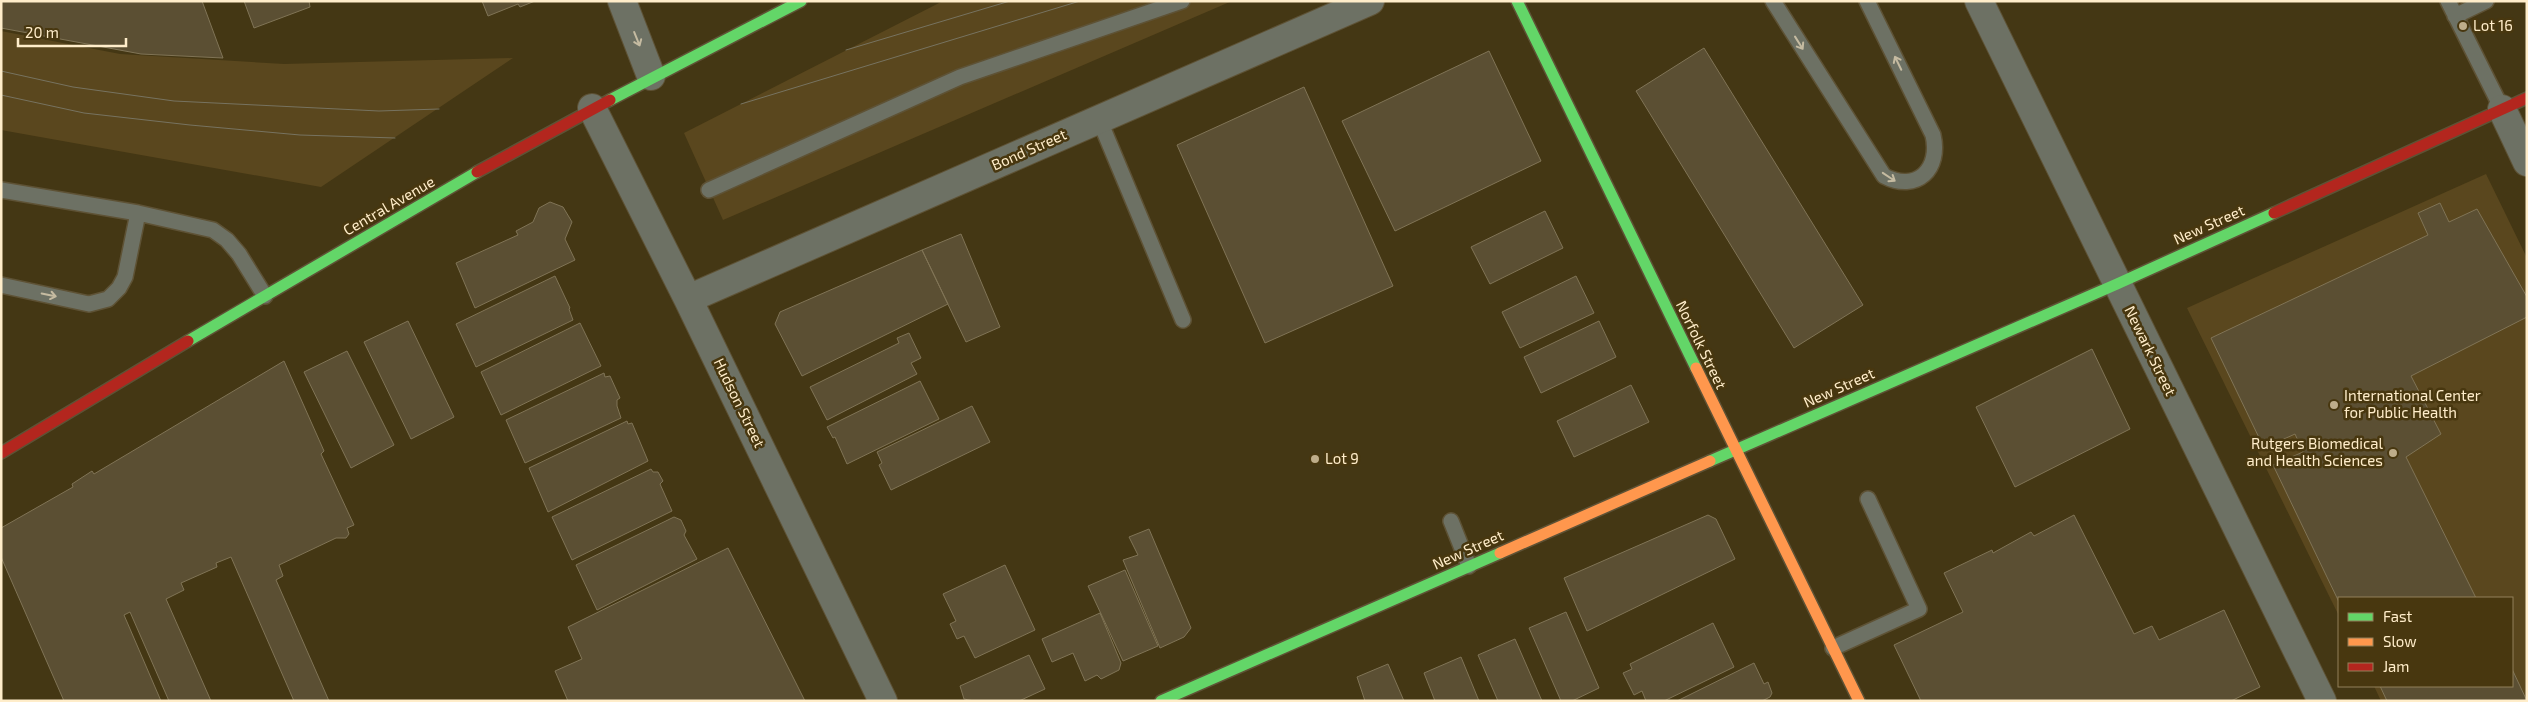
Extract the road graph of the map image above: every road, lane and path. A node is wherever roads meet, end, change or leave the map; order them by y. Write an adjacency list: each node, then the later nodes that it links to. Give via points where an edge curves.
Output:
1 (622, 1): 12 (street, one-way to 12)
2 (801, 1): 12 (main road, Central Avenue)
3 (1182, 1): 19 (lane, via 960,77)
4 (1370, 1): 16 (street, Bond Street)
5 (1516, 1): 26 (main road, Norfolk Street)
6 (1773, 1): 7 (lane, one-way to 7, via 1884,176 1895,182 1915,181 1935,160 1933,136)
7 (1868, 1)
8 (1979, 1): 21 (street, Newark Street)
9 (2448, 1): 11 (lane)
10 (2486, 1): 11 (lane)
11 (2455, 16): 15 (lane)
12 (652, 76): 14 (main road, Central Avenue)
13 (2527, 98): 15 (main road, New Street)
14 (592, 108): 23 (main road, Central Avenue); 24 (street, Hudson Street)
15 (2502, 110): 17 (street); 21 (main road, New Street)
16 (1099, 119): 24 (street, Bond Street); 25 (lane)
17 (2527, 162)
18 (1, 190): 20 (lane)
19 (709, 190)
20 (138, 213): 22 (lane, one-way to 20, via 89,304 108,299 125,277); 23 (lane, via 204,226 220,234 239,254)
21 (2117, 284): 26 (main road, New Street); 35 (street, Newark Street)
22 (1, 286)
23 (265, 296): 27 (main road, Central Avenue)
24 (688, 299): 32 (street, Hudson Street)
25 (1183, 320)
26 (1735, 450): 30 (main road, New Street); 31 (main road, Norfolk Street)
27 (1, 453)
28 (1868, 499): 31 (lane, via 1919,609)
29 (1451, 521): 30 (lane)
30 (1469, 566): 33 (main road, New Street)
31 (1833, 648): 34 (main road, Norfolk Street)
32 (883, 701)
33 (1161, 701)
34 (1859, 701)
35 (2322, 701)

